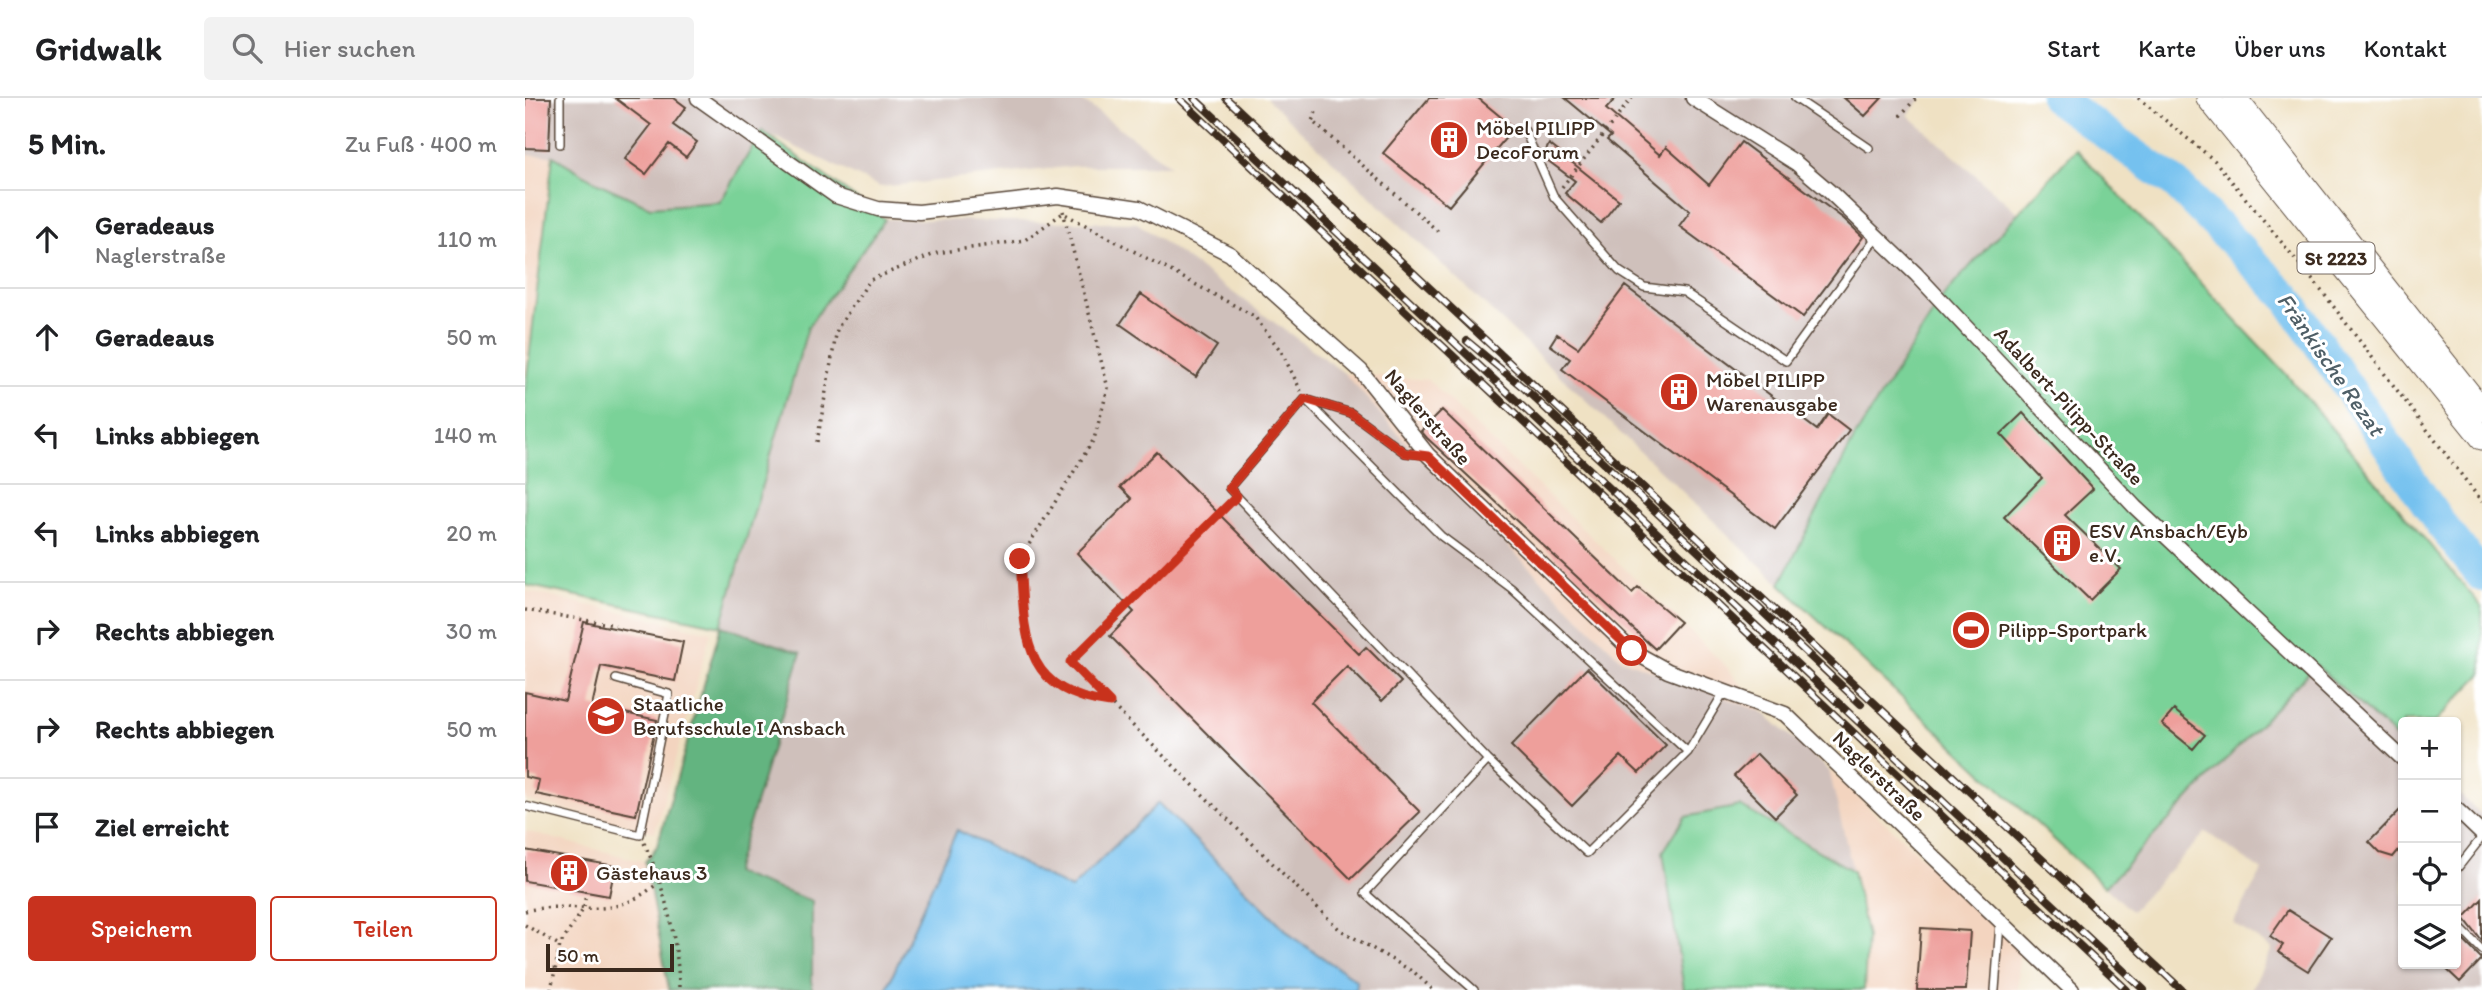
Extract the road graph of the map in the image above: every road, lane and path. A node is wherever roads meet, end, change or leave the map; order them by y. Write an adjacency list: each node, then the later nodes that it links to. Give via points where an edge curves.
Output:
1 (560, 98): 13 (lane)
2 (698, 98): 15 (street, Naglerstraße, via 836,196 878,209 919,212)
3 (1633, 98): 16 (path)
4 (1795, 98): 14 (lane)
5 (1916, 98): 11 (path)
6 (2138, 98): 26 (path, via 2215,161 2324,294)
7 (2208, 98): 21 (main road, St 2223)
8 (2235, 98): 21 (main road, St 2223)
9 (1699, 100): 19 (street, Adalbert-Pilipp-Straße, via 1796,163)
10 (1316, 112): 18 (path, via 1312,121)
11 (1900, 116)
12 (1525, 131): 16 (lane)
13 (560, 144)
14 (1869, 148)
15 (1058, 196): 17 (path); 24 (street, Naglerstraße, via 1139,208 1230,254 1361,371)
16 (1554, 197): 19 (lane, via 1619,271 1644,287 1684,292 1786,361)
17 (1063, 213): 20 (path, via 1254,316 1281,351); 23 (path, via 1025,240 937,253 870,280 837,329); 31 (path, via 1108,388 1094,439 1020,559 1026,643 1047,677 1082,699)
18 (1440, 233)
19 (1877, 236): 33 (street, Adalbert-Pilipp-Straße, via 2135,507)
20 (1305, 399): 24 (lane, via 1351,413 1405,453); 25 (lane, via 1229,488); 32 (lane, via 1441,536 1511,589)
21 (2473, 414): 22 (main road)
22 (2482, 438)
23 (817, 442)
24 (1428, 456): 30 (street, Naglerstraße, via 1632,651 1668,671)
25 (1237, 496): 31 (path, via 1070,662); 34 (lane)
26 (2482, 502)
27 (525, 610): 28 (path)
28 (615, 625)
29 (615, 679): 37 (lane, via 669,694)
30 (1724, 692): 32 (lane); 44 (street, Naglerstraße, via 1785,714)
31 (1110, 703): 51 (path, via 1339,929 1415,973)
32 (1688, 752): 34 (lane, via 1587,853)
33 (2398, 754)
34 (1488, 760): 52 (lane, via 1364,893)
35 (525, 806): 37 (lane)
36 (2461, 814): 38 (street)
37 (640, 835): 40 (path)
38 (2482, 835): 39 (lane)
39 (2461, 863)
40 (659, 882): 42 (path, via 638,899 612,909); 50 (path, via 679,964)
41 (586, 892): 42 (path)
42 (584, 908): 43 (path, via 545,906); 47 (path)
43 (525, 911)
44 (2000, 922): 53 (lane); 54 (street, Naglerstraße)
45 (525, 925): 47 (path)
46 (2461, 929): 48 (lane)
47 (560, 946): 49 (path)
48 (2482, 950)
49 (551, 990)
50 (679, 990)
51 (1433, 990)
52 (1474, 990)
53 (1995, 990)
54 (2072, 990)

